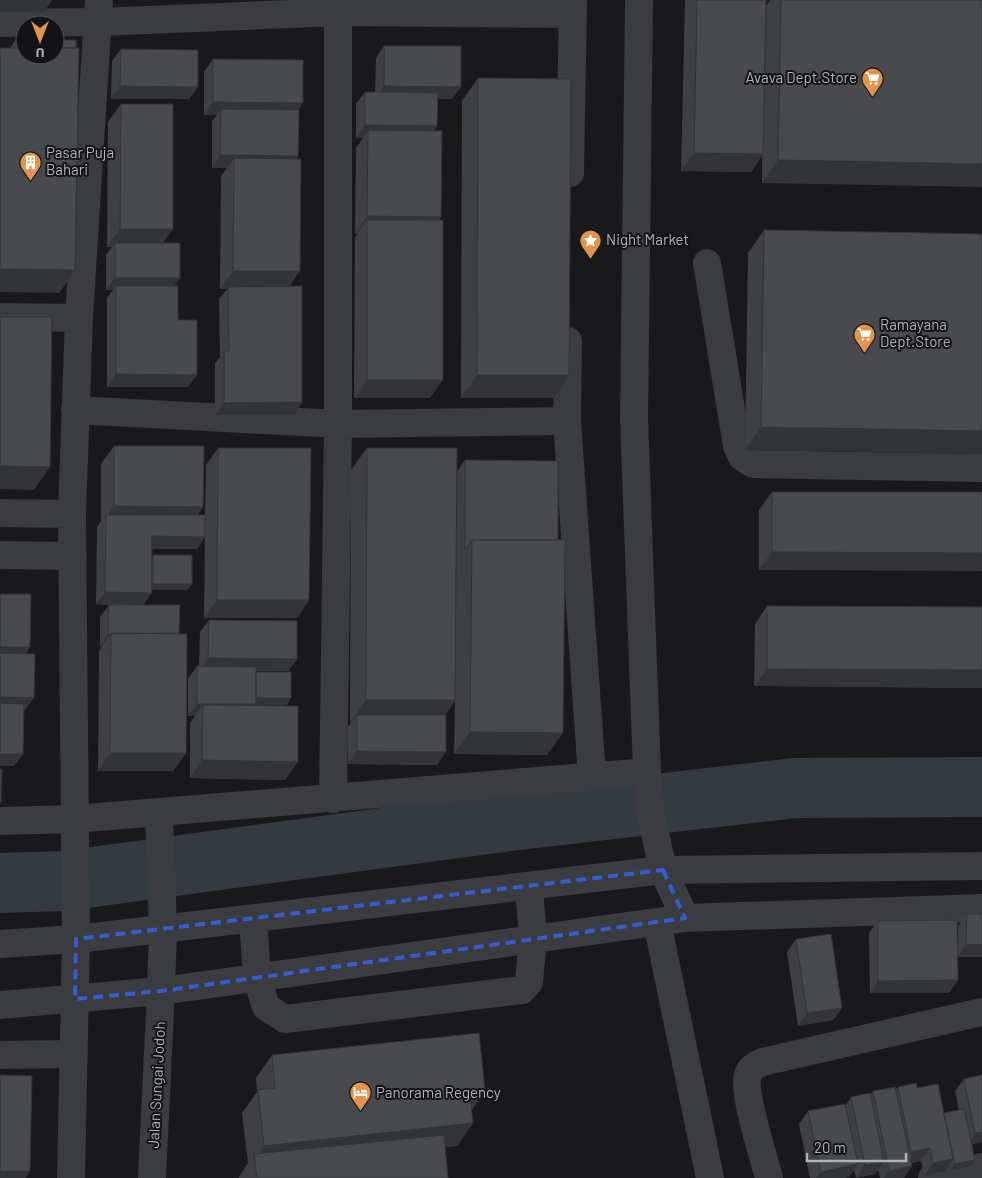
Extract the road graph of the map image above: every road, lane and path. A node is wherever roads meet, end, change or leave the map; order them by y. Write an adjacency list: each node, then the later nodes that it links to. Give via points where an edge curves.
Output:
1 (639, 0): 21 (street, via 634,420)
2 (294, 7): 4 (street); 5 (street)
3 (572, 7): 5 (street); 7 (street)
4 (99, 11): 6 (street); 11 (street)
5 (338, 12): 14 (street)
6 (0, 23)
7 (570, 202)
8 (707, 263): 15 (street, via 742,457 754,464)
9 (569, 312): 13 (street)
10 (0, 317): 11 (street)
11 (79, 318): 12 (street)
12 (75, 410): 14 (street); 17 (street)
13 (567, 421): 14 (street); 20 (street)
14 (338, 424): 22 (street)
15 (982, 468)
16 (0, 513): 17 (street)
17 (72, 514): 19 (street)
18 (0, 555): 19 (street)
19 (73, 556): 25 (street)
20 (592, 776): 21 (street); 22 (street)
21 (649, 793): 27 (street)
22 (333, 799): 23 (street)
23 (159, 820): 25 (street); 33 (street, Jalan Sungai Jodoh)
24 (0, 822): 25 (street)
25 (74, 827): 34 (street)
26 (982, 866): 27 (street)
27 (663, 870): 28 (street); 30 (street)
28 (529, 887): 31 (street); 35 (street)
29 (982, 908): 30 (street)
30 (685, 918): 32 (street)
31 (253, 919): 33 (street); 37 (street)
32 (656, 922): 35 (street); 47 (street)
33 (162, 929): 34 (street); 38 (street, Jalan Sungai Jodoh)
34 (76, 939): 36 (street); 39 (street)
35 (533, 939): 37 (street); 37 (street, via 529,982 522,990 285,1019 266,1007)
36 (0, 944)
37 (257, 978): 38 (street)
38 (161, 991): 39 (street); 46 (street, Jalan Sungai Jodoh)
39 (75, 999): 40 (street); 42 (street)
40 (0, 1004)
41 (982, 1012): 48 (street, via 762,1062 752,1068 747,1076 747,1092)
42 (74, 1054): 43 (street); 45 (street)
43 (0, 1055)
44 (982, 1168): 49 (street)
45 (71, 1178)
46 (152, 1178)
47 (710, 1178)
48 (769, 1178)
49 (932, 1178)

